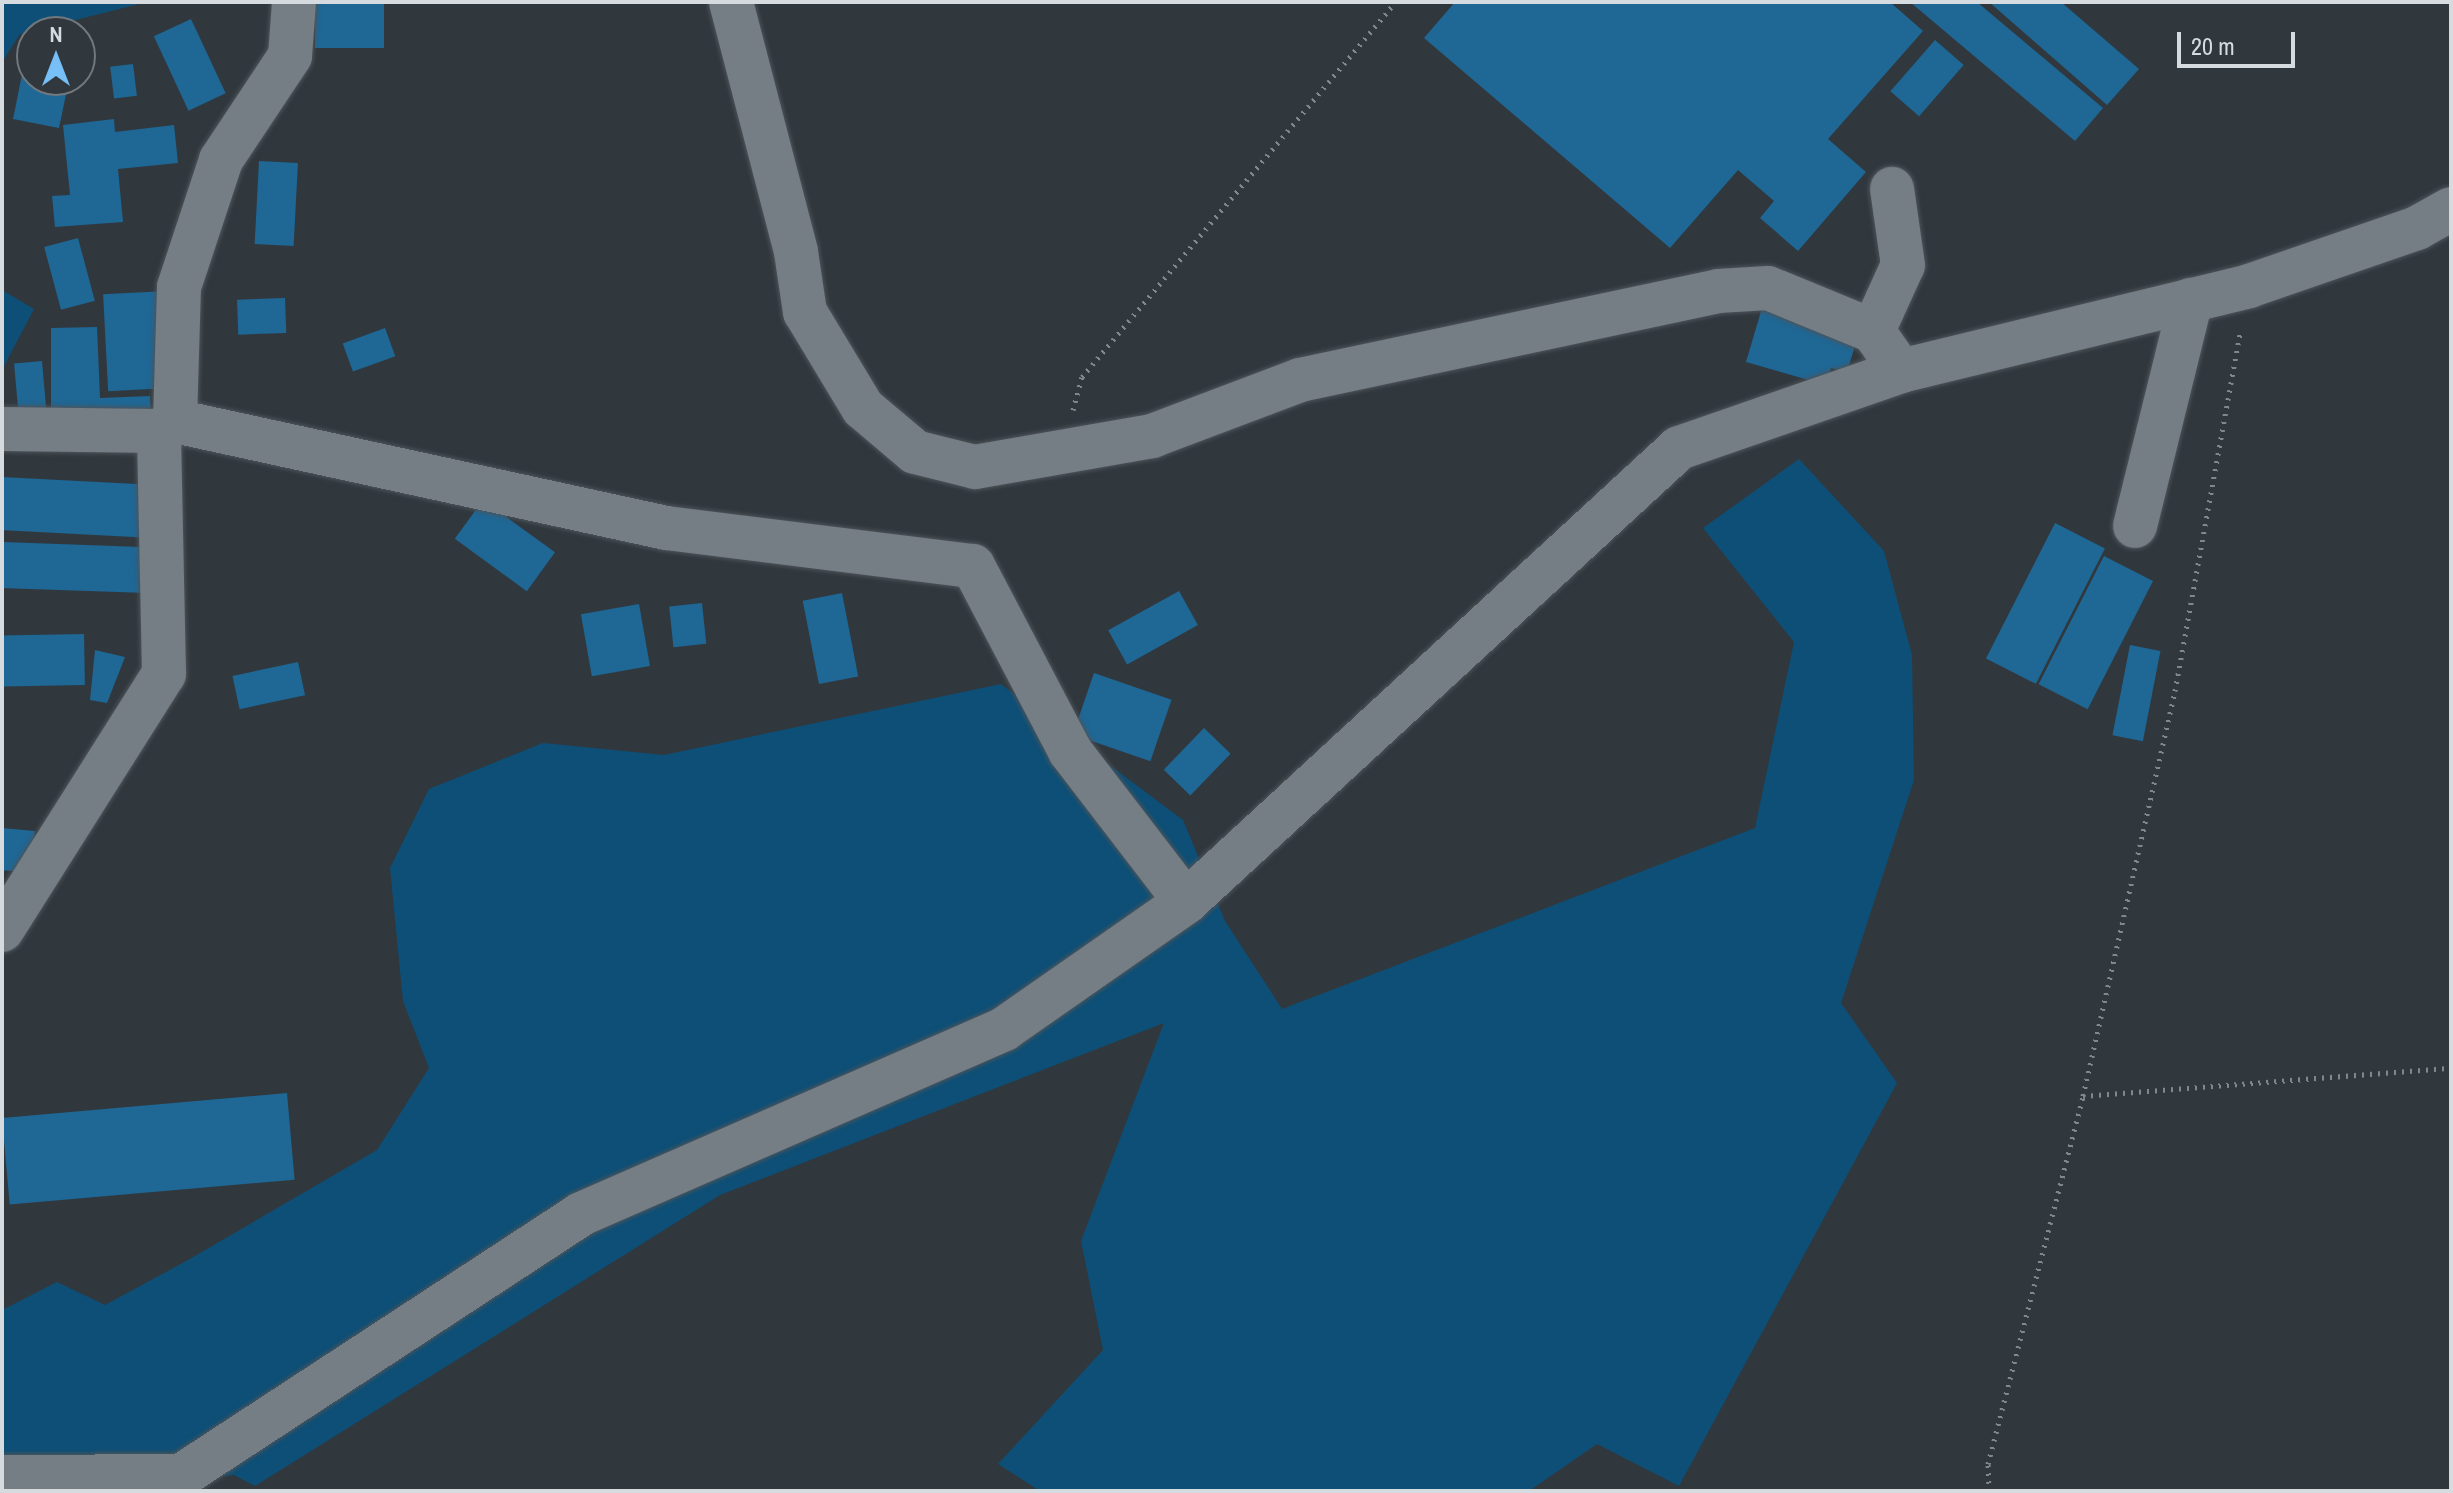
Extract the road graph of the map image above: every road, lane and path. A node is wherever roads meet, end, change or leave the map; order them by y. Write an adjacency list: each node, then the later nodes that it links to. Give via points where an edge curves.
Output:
1 (294, 2): 10 (street, via 290,56 221,160 179,287)
2 (731, 2): 12 (street, via 796,252 805,312 863,408 915,452 975,467)
3 (1396, 2): 12 (path, via 1082,377)
4 (1892, 189): 8 (street, via 1903,265)
5 (2451, 209): 6 (street, via 2417,228)
6 (2249, 286): 7 (street); 17 (path, via 2175,691)
7 (2191, 300): 9 (street); 13 (street)
8 (1873, 331): 9 (street); 12 (street, via 1768,288 1718,291 1300,380 1152,436)
9 (1901, 371): 14 (street, via 1679,448)
10 (167, 426): 11 (street); 14 (street, via 666,528 973,566 1070,751); 15 (street, via 164,674)
11 (2, 429)
12 (1061, 449)
13 (2135, 526)
14 (1186, 902): 18 (street, via 1004,1029 581,1214 181,1476)
15 (2, 930)
16 (2451, 1068): 17 (path)
17 (2083, 1096): 19 (path, via 1988,1464)
18 (2, 1477)
19 (1989, 1491)

